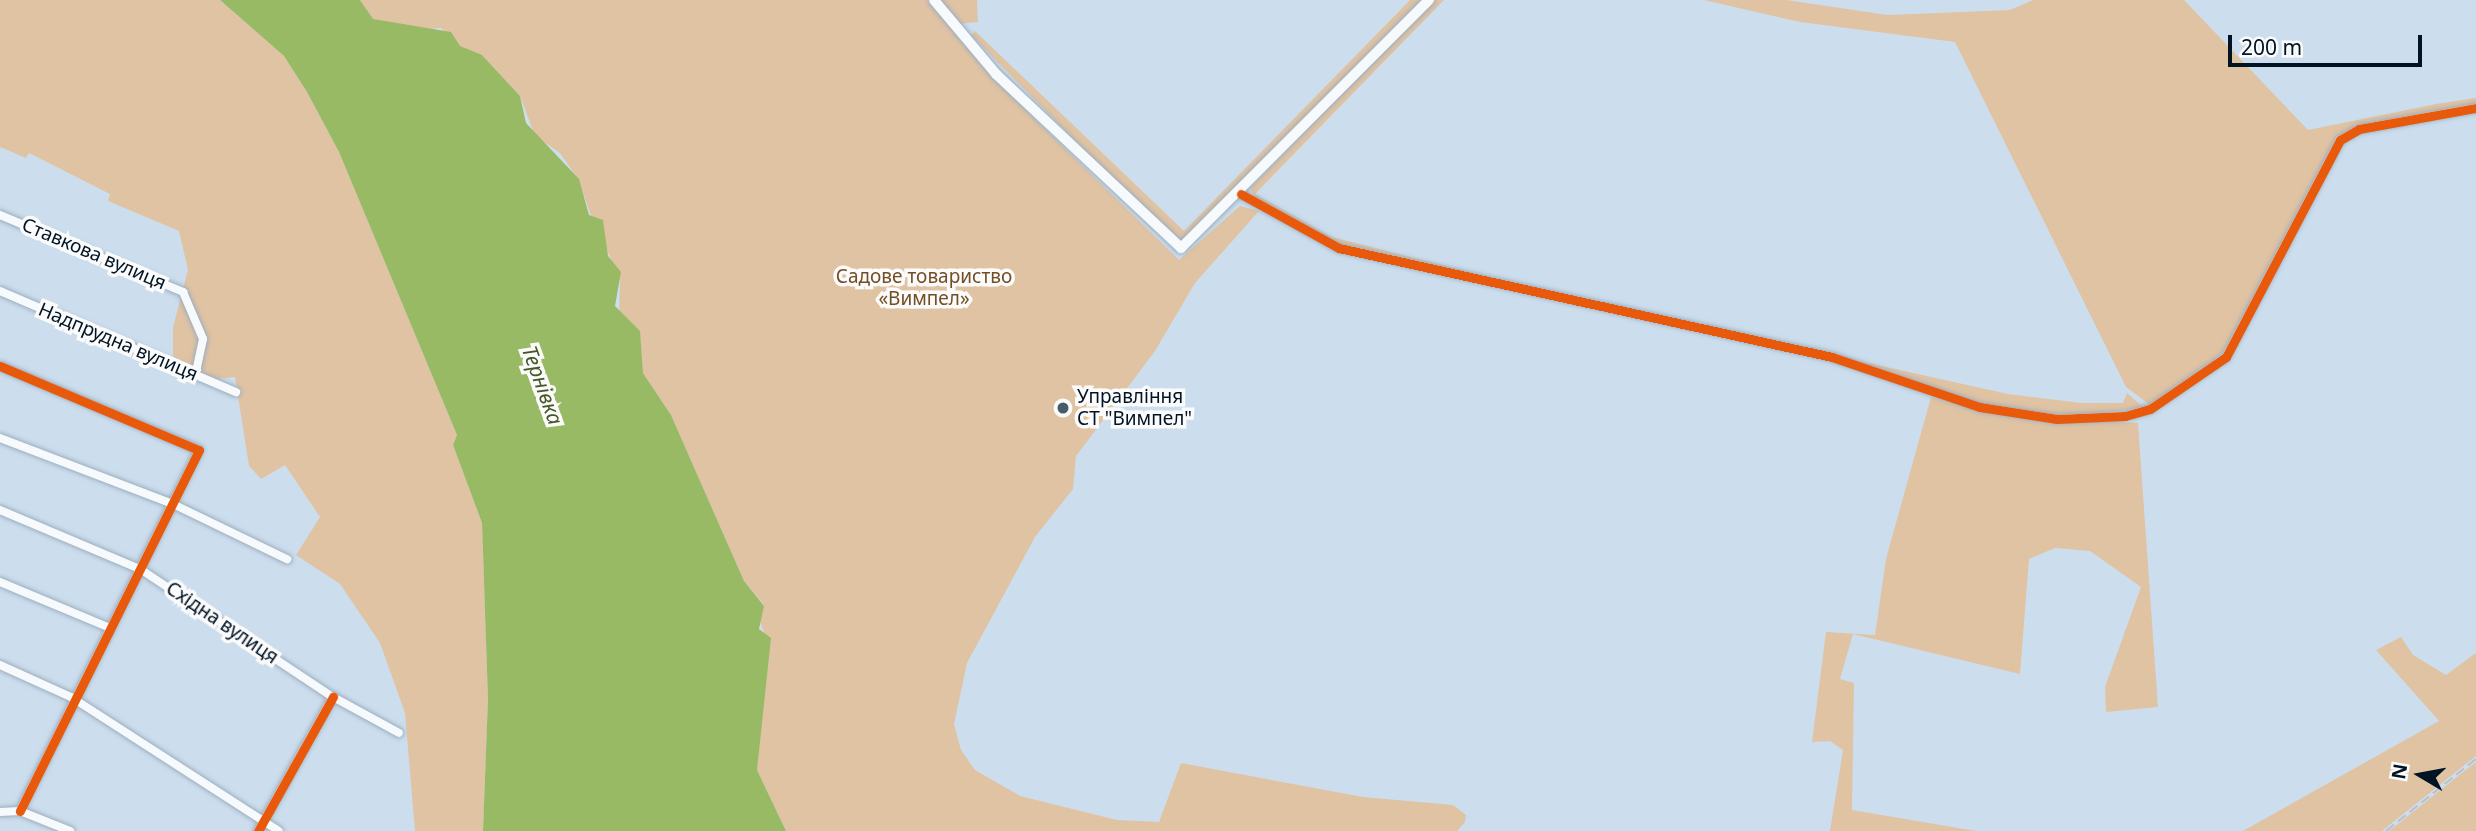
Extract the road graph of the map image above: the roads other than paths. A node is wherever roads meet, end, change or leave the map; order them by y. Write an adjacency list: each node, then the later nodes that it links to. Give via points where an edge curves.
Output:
1 (934, 0): 4 (street, via 996,74 1171,244 1189,245)
2 (1429, 0): 4 (street)
3 (2476, 108): 4 (street, via 2359,129 2340,140 2226,357 2150,410 2125,416 2057,419 1980,407 1832,357 1339,247)
4 (1241, 194)
5 (0, 215): 8 (street, Ставкова вулиця, via 183,292 203,339)
6 (0, 291): 8 (street, Надпрудна вулиця)
7 (0, 366): 11 (street, via 199,450)
8 (195, 376): 9 (street, Надпрудна вулиця)
9 (236, 392)
10 (0, 438): 11 (street)
11 (173, 503): 13 (street); 14 (street)
12 (0, 510): 14 (street, Східна вулиця)
13 (287, 559)
14 (140, 569): 16 (street); 18 (street, Східна вулиця)
15 (0, 582): 16 (street)
16 (110, 628): 19 (street)
17 (0, 665): 19 (street)
18 (333, 697): 20 (street, Східна вулиця); 23 (street)
19 (79, 702): 21 (street); 23 (street)
20 (398, 733)
21 (20, 811): 22 (street); 24 (street)
22 (0, 812)
23 (263, 821): 25 (street); 26 (street)
24 (70, 831)
25 (258, 831)
26 (279, 831)

